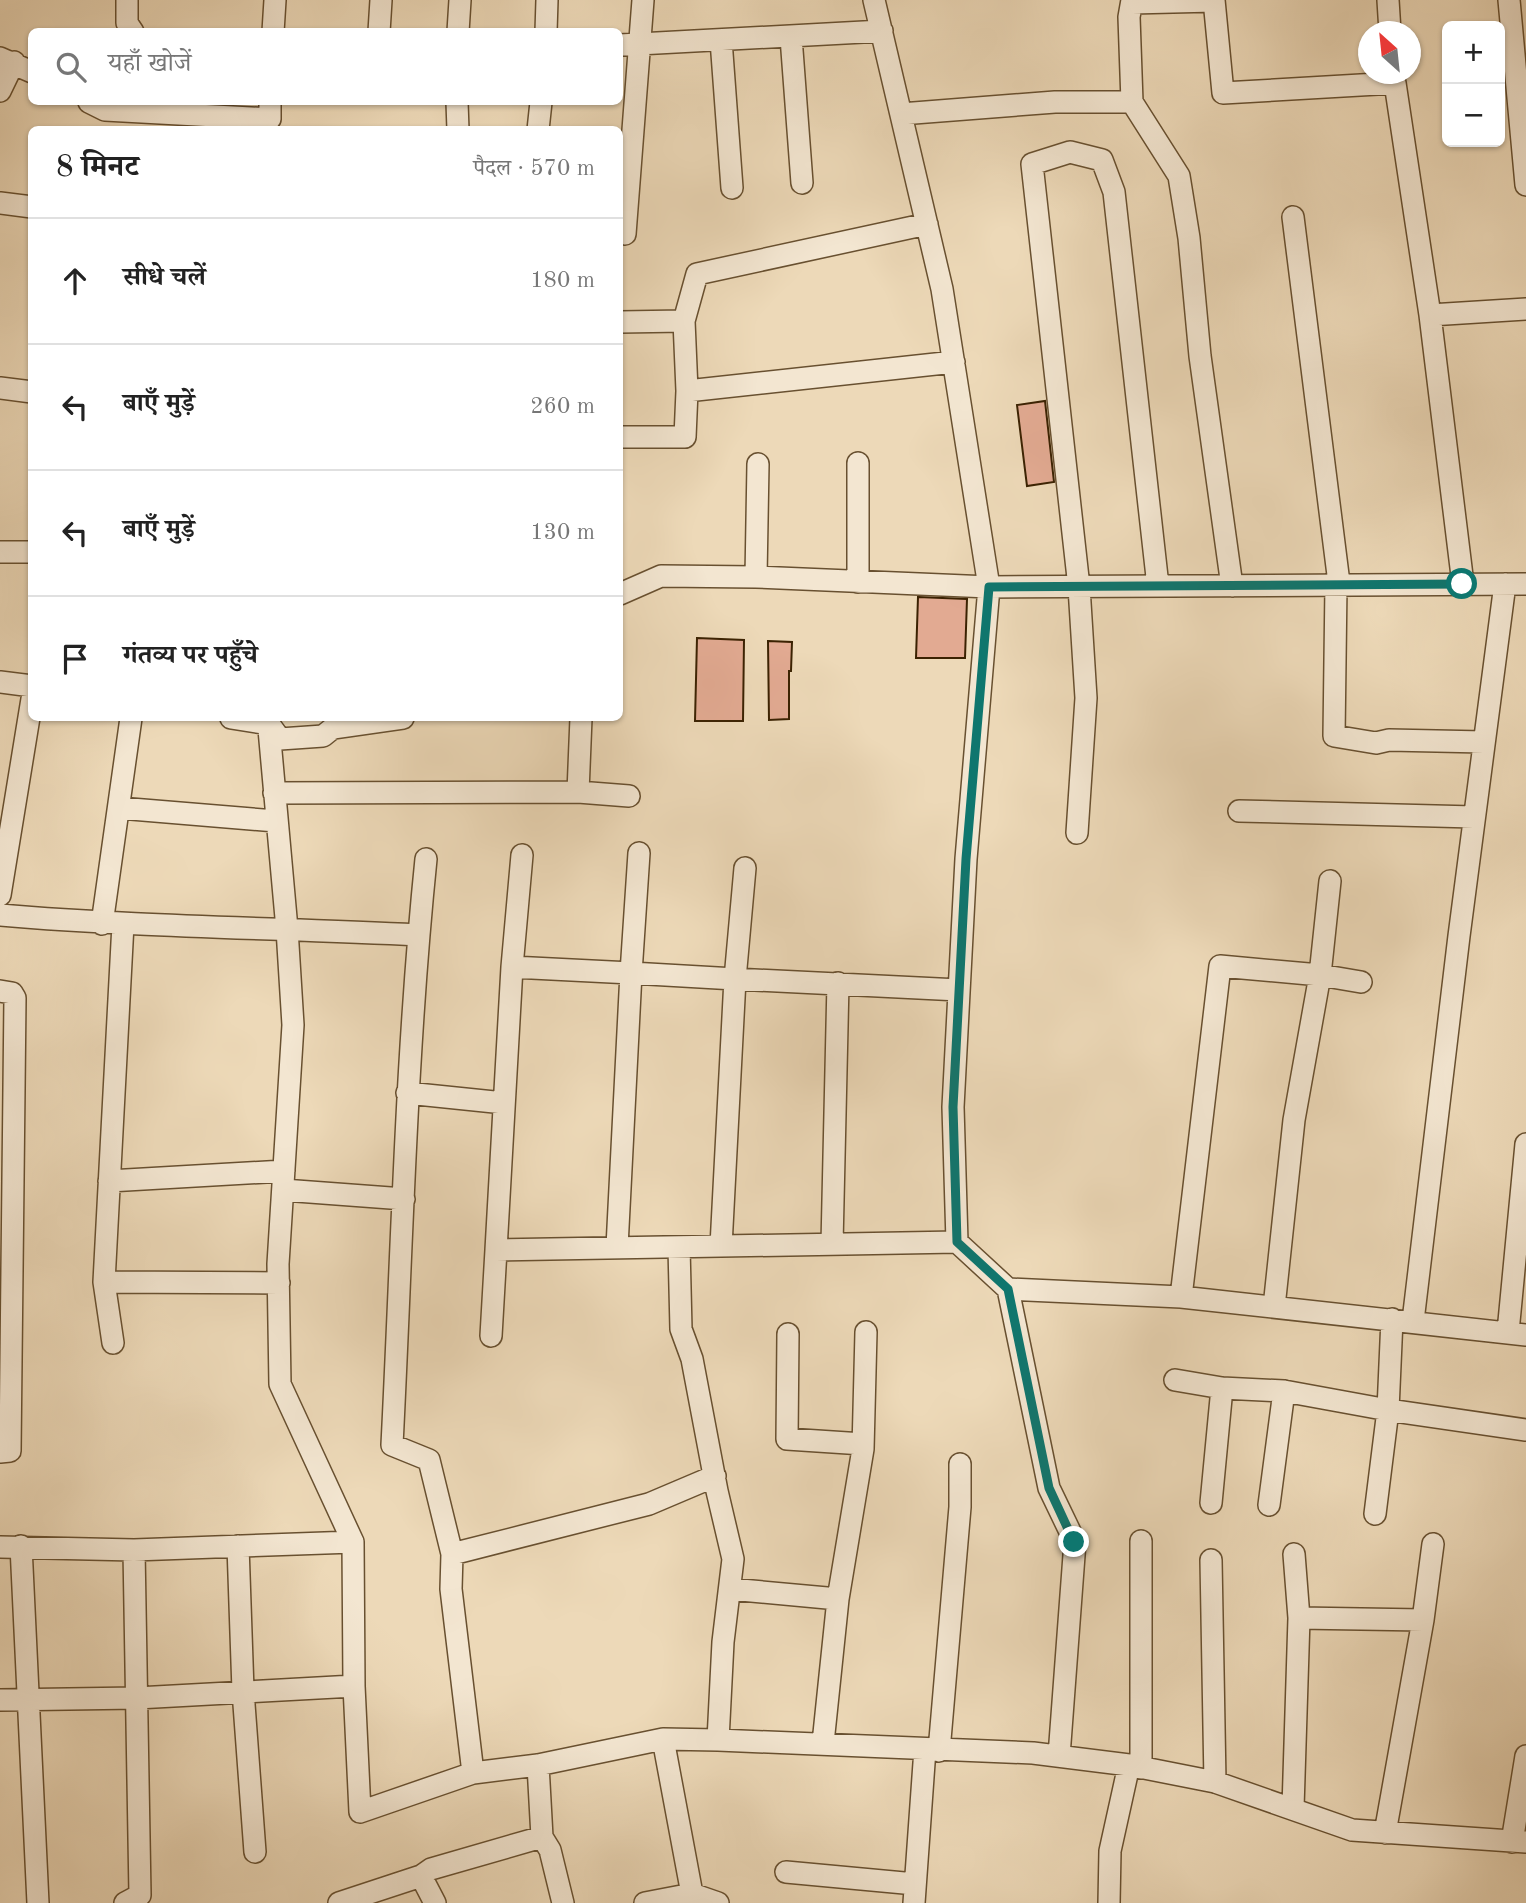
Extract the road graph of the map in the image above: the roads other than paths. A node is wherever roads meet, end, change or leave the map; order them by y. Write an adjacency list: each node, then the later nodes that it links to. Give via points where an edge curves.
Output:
1 (127, 0): 13 (street)
2 (275, 0): 14 (street)
3 (381, 0): 15 (street)
4 (460, 0): 16 (street)
5 (547, 0): 17 (street)
6 (643, 0): 21 (street)
7 (874, 0): 18 (street)
8 (1388, 0): 12 (street)
9 (1508, 0): 35 (street)
10 (1132, 1): 11 (street); 26 (street)
11 (1214, 1): 23 (street, via 1223,93)
12 (1389, 21)
13 (130, 28)
14 (273, 28)
15 (379, 28)
16 (458, 28)
17 (546, 28)
18 (882, 31): 19 (street); 30 (street)
19 (791, 37): 20 (street); 34 (street)
20 (721, 40): 21 (street); 36 (street)
21 (630, 44): 41 (street)
22 (15, 64): 25 (street)
23 (1358, 81)
24 (1396, 84): 43 (street)
25 (0, 92)
26 (1132, 102): 30 (street, via 1055,102); 61 (street, via 1179,176)
27 (95, 105): 31 (street, via 105,110)
28 (457, 105): 32 (street)
29 (541, 105): 33 (street)
30 (901, 114): 40 (street)
31 (270, 117)
32 (458, 126)
33 (538, 126)
34 (802, 183)
35 (1526, 185)
36 (732, 188)
37 (0, 204): 38 (street)
38 (28, 207)
39 (1293, 217): 59 (street)
40 (927, 224): 44 (street, via 697,274); 46 (street)
41 (625, 234)
42 (1526, 309): 43 (street)
43 (1430, 315): 57 (street)
44 (684, 321): 45 (street); 48 (street)
45 (623, 322)
46 (954, 362): 48 (street); 62 (street)
47 (0, 388): 49 (street)
48 (687, 391): 50 (street, via 685,437)
49 (28, 392)
50 (623, 437)
51 (858, 463): 56 (street)
52 (758, 464): 55 (street)
53 (0, 552): 54 (street)
54 (28, 552)
55 (756, 577): 56 (street); 64 (street, via 661,576)
56 (858, 582): 62 (street)
57 (1462, 584): 58 (street); 59 (street)
58 (1515, 584): 72 (street)
59 (1336, 585): 61 (street); 72 (street, via 1334,736 1376,743)
60 (1158, 586): 61 (street); 63 (street); 63 (street, via 1114,192 1102,160 1070,152 1032,164)
61 (1231, 586)
62 (989, 587): 63 (street); 97 (street)
63 (1079, 587): 80 (street, via 1086,698)
64 (623, 593)
65 (0, 682): 66 (street)
66 (28, 686)
67 (28, 721): 86 (street)
68 (131, 721): 76 (street)
69 (268, 721): 70 (street, via 280,738 323,736 333,728); 73 (street)
70 (382, 721)
71 (581, 721): 74 (street)
72 (1484, 742): 78 (street)
73 (274, 793): 74 (street); 79 (street)
74 (578, 793): 75 (street)
75 (629, 796)
76 (118, 808): 79 (street); 88 (street)
77 (1238, 811): 78 (street)
78 (1474, 817): 118 (street)
79 (276, 821): 89 (street)
80 (1077, 833)
81 (639, 853): 92 (street)
82 (522, 855): 91 (street)
83 (426, 859): 90 (street)
84 (745, 868): 94 (street)
85 (1330, 881): 93 (street)
86 (0, 895)
87 (0, 915): 88 (street)
88 (113, 924): 89 (street); 103 (street)
89 (287, 929): 90 (street); 104 (street, via 293,1025)
90 (418, 935): 99 (street)
91 (512, 967): 92 (street); 100 (street)
92 (631, 973): 94 (street); 110 (street)
93 (1320, 975): 95 (street); 116 (street, via 1220,966); 117 (street, via 1293,1120)
94 (735, 979): 96 (street); 109 (street)
95 (1360, 982)
96 (838, 983): 97 (street); 108 (street)
97 (959, 990): 107 (street, via 953,1107)
98 (0, 991): 102 (street, via 15,998)
99 (407, 1093): 100 (street); 105 (street)
100 (503, 1103): 112 (street)
101 (1526, 1144): 106 (street)
102 (6, 1153): 130 (street, via 10,1451)
103 (109, 1181): 104 (street); 113 (street)
104 (283, 1181): 105 (street); 114 (street)
105 (404, 1199): 142 (street, via 392,1445 429,1460)
106 (1521, 1235): 121 (street)
107 (957, 1242): 108 (street); 115 (street)
108 (832, 1244): 109 (street)
109 (721, 1246): 111 (street)
110 (617, 1247): 111 (street); 112 (street)
111 (679, 1247): 132 (street, via 681,1329 692,1359)
112 (496, 1250): 122 (street)
113 (104, 1282): 114 (street); 123 (street)
114 (279, 1283): 137 (street, via 280,1384)
115 (1008, 1289): 116 (street); 158 (street, via 1049,1488 1074,1542)
116 (1181, 1297): 117 (street)
117 (1274, 1307): 118 (street)
118 (1402, 1320): 121 (street); 127 (street)
119 (866, 1332): 129 (street)
120 (788, 1334): 129 (street, via 787,1439)
121 (1517, 1334)
122 (491, 1336)
123 (113, 1343)
124 (1175, 1380): 125 (street)
125 (1222, 1388): 126 (street); 133 (street)
126 (1284, 1391): 127 (street); 134 (street)
127 (1388, 1410): 128 (street); 135 (street)
128 (1526, 1430)
129 (863, 1447): 146 (street)
130 (0, 1452)
131 (960, 1464): 157 (street, via 960,1507)
132 (715, 1476): 142 (street, via 649,1504); 145 (street, via 733,1559)
133 (1211, 1503)
134 (1269, 1505)
135 (1375, 1514)
136 (1141, 1541): 161 (street)
137 (353, 1542): 139 (street); 149 (street)
138 (1433, 1544): 148 (street)
139 (238, 1546): 141 (street); 150 (street)
140 (11, 1547): 141 (street); 153 (street)
141 (134, 1550): 151 (street)
142 (452, 1554): 162 (street, via 451,1589)
143 (1294, 1554): 147 (street)
144 (1211, 1560): 163 (street)
145 (730, 1589): 146 (street); 155 (street)
146 (838, 1599): 156 (street)
147 (1299, 1618): 148 (street); 164 (street)
148 (1423, 1620): 165 (street)
149 (354, 1686): 150 (street); 162 (street, via 360,1812)
150 (243, 1691): 151 (street); 168 (street)
151 (137, 1698): 153 (street); 174 (street, via 140,1895)
152 (0, 1700): 153 (street)
153 (29, 1700): 173 (street)
154 (663, 1739): 155 (street); 160 (street); 172 (street)
155 (718, 1740): 156 (street)
156 (823, 1743): 157 (street)
157 (932, 1750): 158 (street); 171 (street)
158 (1059, 1756): 161 (street)
159 (1526, 1756): 167 (street)
160 (538, 1765): 162 (street); 166 (street)
161 (1135, 1766): 163 (street); 180 (street, via 1110,1851)
162 (473, 1773)
163 (1215, 1782): 164 (street)
164 (1293, 1808): 165 (street, via 1352,1830)
165 (1385, 1833): 167 (street)
166 (542, 1837): 170 (street, via 431,1869); 177 (street)
167 (1519, 1842)
168 (256, 1852)
169 (786, 1872): 171 (street)
170 (421, 1876): 175 (street); 176 (street)
171 (914, 1893)
172 (692, 1894): 178 (street); 179 (street)
173 (38, 1903)
174 (125, 1903)
175 (339, 1903)
176 (435, 1903)
177 (564, 1903)
178 (645, 1903)
179 (718, 1903)
180 (1109, 1903)

